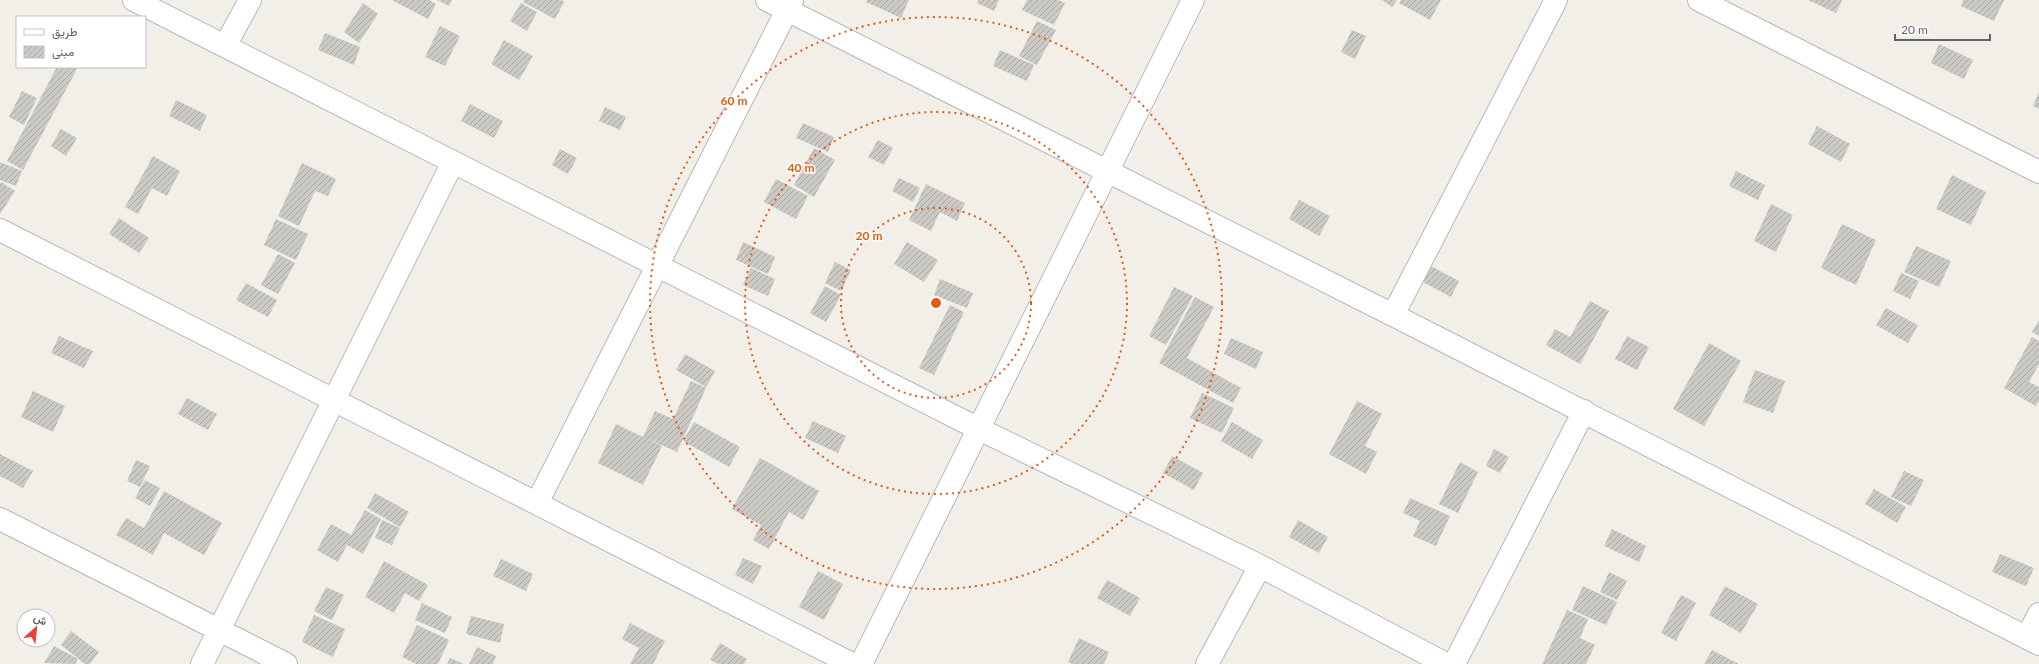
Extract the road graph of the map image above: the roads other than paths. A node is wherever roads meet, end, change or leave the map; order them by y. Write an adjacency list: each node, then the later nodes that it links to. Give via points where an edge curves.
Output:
1 (134, 0): 8 (street)
2 (250, 0): 8 (street)
3 (767, 0): 7 (street)
4 (1193, 0): 10 (street)
5 (1556, 0): 14 (street)
6 (1699, 0): 11 (street)
7 (789, 5): 10 (street); 13 (street)
8 (226, 46): 9 (street)
9 (453, 162): 13 (street); 15 (street)
10 (1108, 170): 14 (street); 17 (street)
11 (2039, 172)
12 (0, 230): 15 (street)
13 (657, 266): 17 (street); 18 (street)
14 (1393, 315): 16 (street)
15 (334, 400): 18 (street); 22 (street)
16 (1584, 412): 23 (street); 30 (street)
17 (979, 429): 20 (street); 27 (street)
18 (537, 503): 26 (street)
19 (0, 519): 22 (street)
20 (1260, 566): 28 (street); 29 (street)
21 (2039, 614): 23 (street)
22 (219, 630): 24 (street); 25 (street)
23 (2033, 640)
24 (202, 664)
25 (286, 664)
26 (852, 664)
27 (861, 664)
28 (1207, 664)
29 (1446, 664)
30 (1454, 664)

